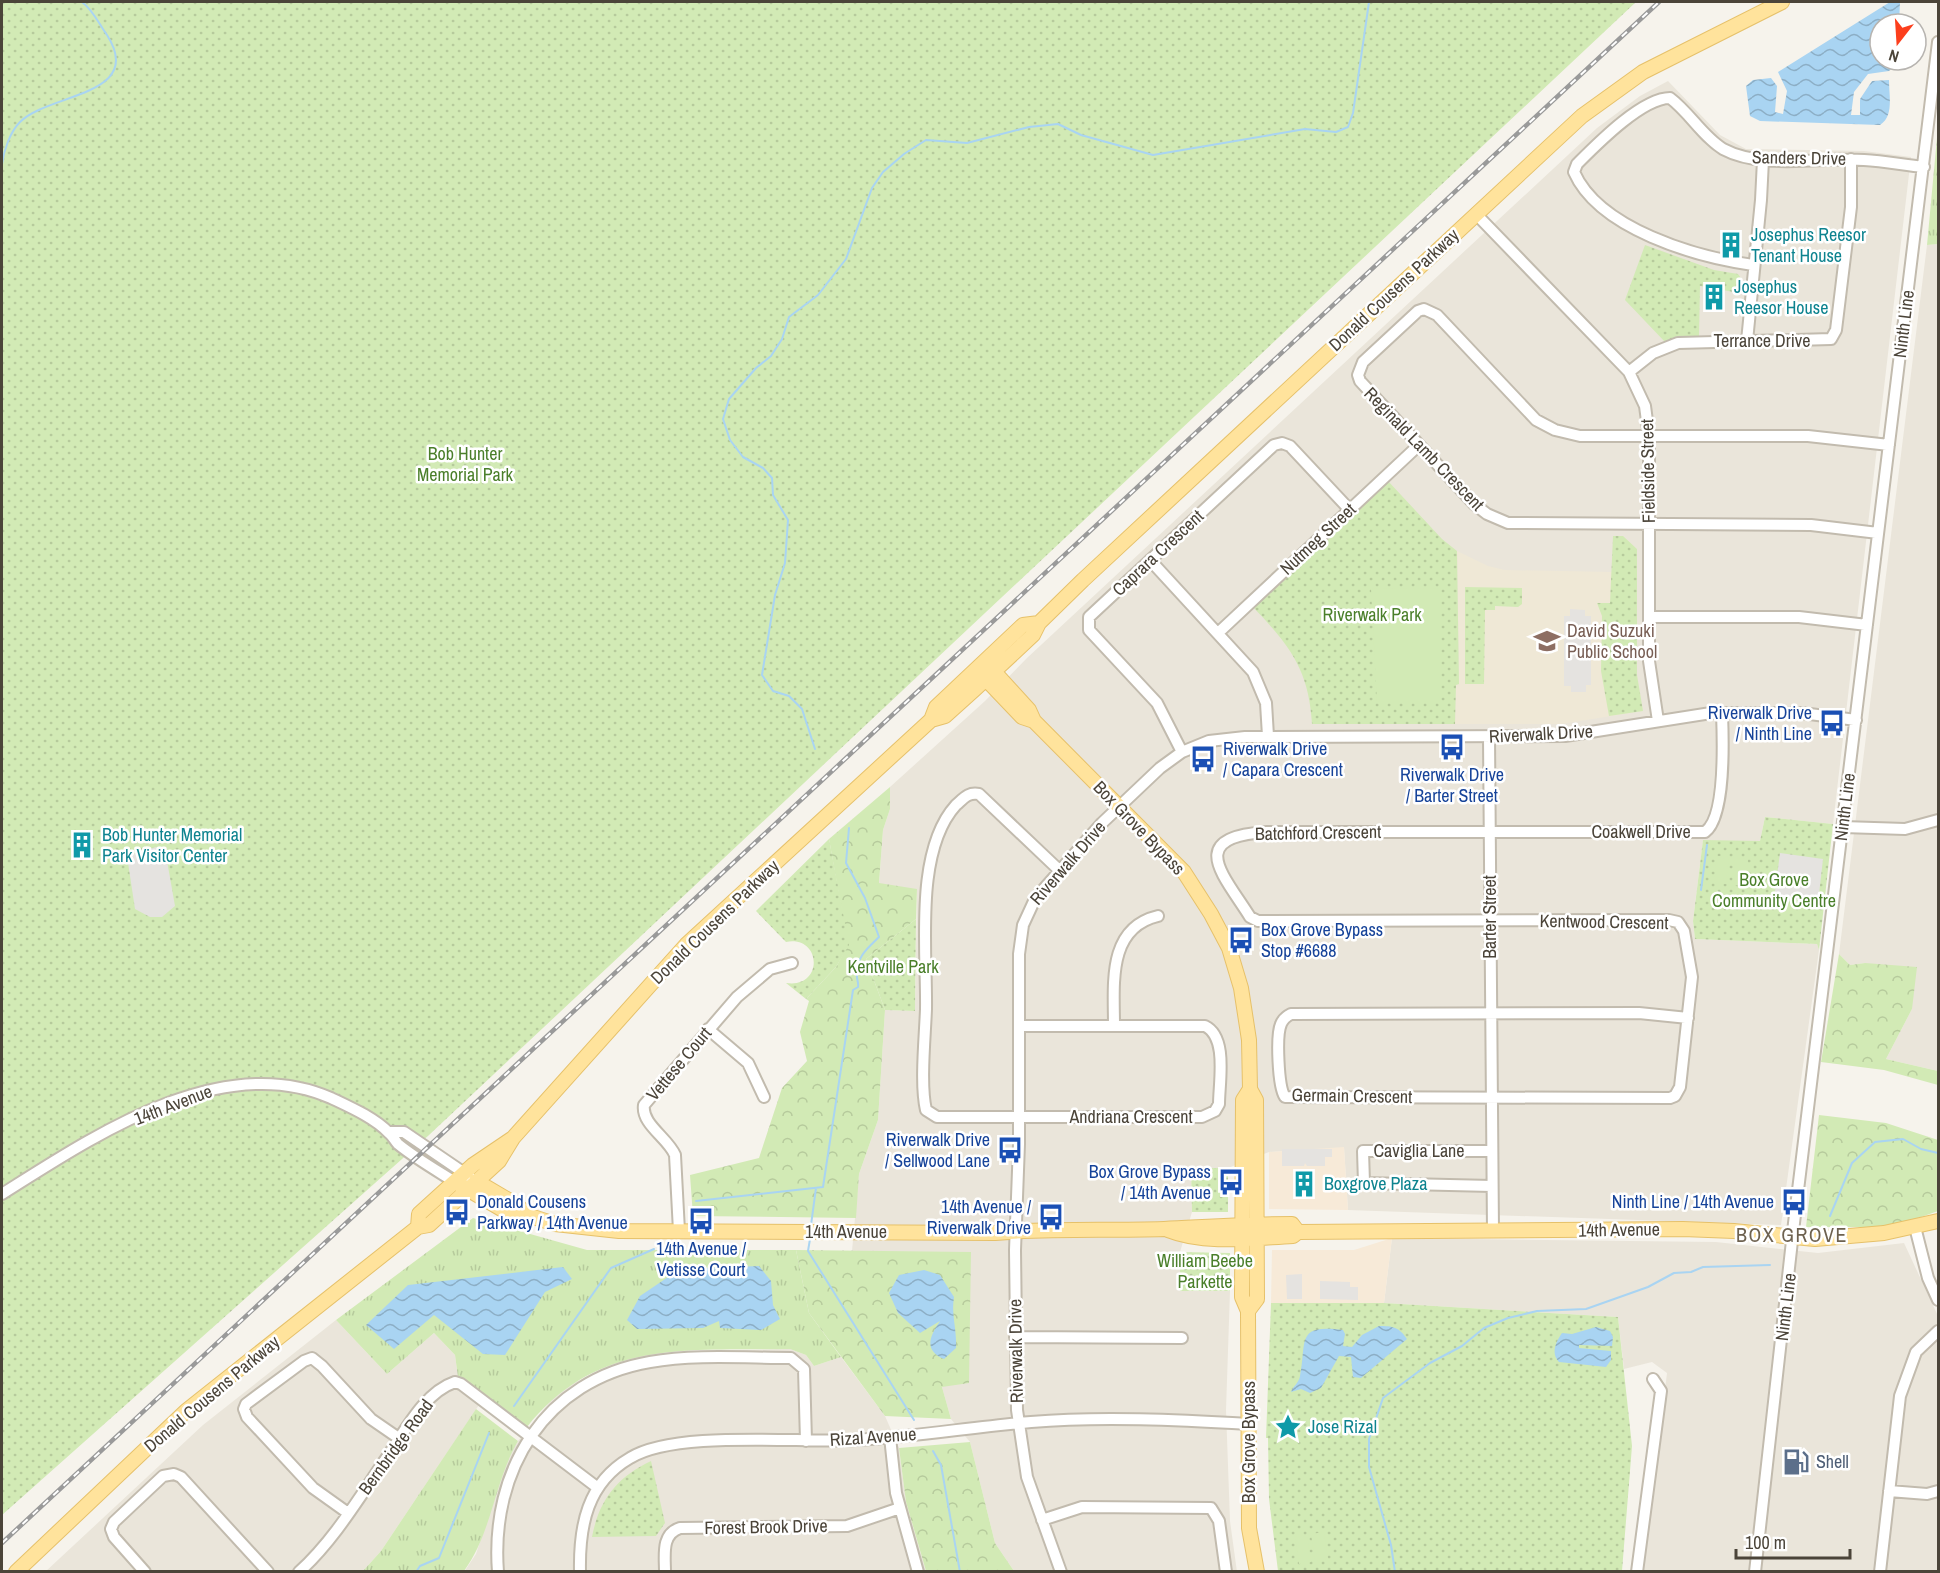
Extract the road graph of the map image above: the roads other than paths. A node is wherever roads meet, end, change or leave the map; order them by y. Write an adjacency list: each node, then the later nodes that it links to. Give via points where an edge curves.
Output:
1 (1782, 2): 6 (main road, Donald Cousens Parkway, via 1620,87 1582,116)
2 (1938, 42): 5 (street, Ninth Line)
3 (1851, 159): 4 (street, Sanders Drive); 5 (street, Sanders Drive); 8 (street, Terrance Drive, via 1851,207 1834,334 1825,340)
4 (1763, 160): 7 (street); 7 (street, Sanders Drive, via 1741,157 1721,147 1676,103 1663,98 1606,136 1577,164 1574,172 1610,214 1629,227 1712,258)
5 (1924, 167): 12 (street, Ninth Line)
6 (1476, 214): 9 (street, Fieldside Street); 20 (main road, Donald Cousens Parkway, via 1039,623 1023,625)
7 (1753, 265): 8 (street)
8 (1747, 341): 9 (street, Terrance Drive, via 1678,343 1653,354)
9 (1629, 372): 10 (street, Fieldside Street, via 1645,406)
10 (1649, 436): 11 (street, Reginald Lamb Crescent, via 1580,436 1547,427 1526,410 1437,315 1424,309 1363,362 1358,375); 12 (street, via 1808,435); 14 (street, Fieldside Street)
11 (1419, 445): 13 (street, Nutmeg Street); 14 (street, Reginald Lamb Crescent, via 1474,504 1496,519 1533,525)
12 (1889, 445): 15 (street, Ninth Line)
13 (1350, 509): 16 (street, Caprara Crescent, via 1290,446 1278,443); 19 (street, Nutmeg Street)
14 (1649, 525): 15 (street, Reginald Lamb Crescent, via 1811,525); 17 (street, Fieldside Street)
15 (1878, 533): 18 (street, Ninth Line)
16 (1150, 560): 19 (street); 26 (street, Caprara Crescent, via 1093,613 1088,627 1157,703)
17 (1649, 617): 18 (street, via 1799,617); 23 (street, Fieldside Street, via 1650,669)
18 (1867, 625): 22 (street, Ninth Line)
19 (1218, 633): 24 (street, via 1260,684)
20 (985, 670): 27 (main road, Box Grove Bypass, via 1022,717 1034,721); 45 (main road, Donald Cousens Parkway, via 936,707 931,720 686,945 513,1138 502,1143)
21 (1722, 713): 22 (street, Riverwalk Drive, via 1802,713); 23 (street, Riverwalk Drive); 30 (street, Coakwell Drive, via 1722,770 1715,820 1705,832)
22 (1856, 720): 29 (street, Ninth Line)
23 (1658, 721): 25 (street, Riverwalk Drive, via 1565,736)
24 (1268, 736): 25 (street, Riverwalk Drive); 26 (street, Riverwalk Drive, via 1219,739)
25 (1490, 737): 30 (street, Barter Street)
26 (1182, 752): 27 (street, Riverwalk Drive)
27 (1120, 807): 31 (street, Riverwalk Drive); 40 (main road, Box Grove Bypass, via 1184,872 1221,931 1242,988)
28 (1938, 820): 29 (street, via 1905,829)
29 (1843, 827): 55 (street, Ninth Line)
30 (1490, 832): 33 (street, Barter Street); 33 (street, Batchford Crescent, via 1250,833 1224,842 1215,857 1250,917 1258,921)
31 (1058, 869): 37 (street, Riverwalk Drive, via 1035,899 1022,930); 43 (street, via 979,794 965,796 949,814 934,845 927,895 926,1110 937,1117)
32 (1158, 916): 38 (street, via 1142,920 1132,928 1119,952 1114,973)
33 (1490, 921): 35 (street, Barter Street); 36 (street, Kentwood Crescent, via 1678,922 1684,931 1692,977)
34 (792, 963): 39 (street, Vettese Court, via 761,975)
35 (1490, 1013): 36 (street, via 1639,1013); 42 (street, Barter Street); 42 (street, Germain Crescent, via 1292,1014 1281,1022 1280,1040 1280,1088 1284,1097)
36 (1688, 1018): 42 (street, Kentwood Crescent, via 1680,1087 1675,1096)
37 (1019, 1026): 38 (street, Andriana Crescent); 43 (street, Riverwalk Drive)
38 (1114, 1026): 43 (street, Andriana Crescent, via 1212,1029 1219,1044 1219,1104 1215,1111 1202,1117)
39 (708, 1029): 41 (street, via 748,1064); 50 (street, Vettese Court, via 643,1111 675,1155)
40 (1250, 1089): 52 (main road, Box Grove Bypass, via 1243,1100); 53 (main road, Box Grove Bypass, via 1256,1100)
41 (764, 1097)
42 (1490, 1098): 44 (street, Barter Street)
43 (1019, 1117): 51 (street, Riverwalk Drive)
44 (1491, 1151): 46 (street, Barter Street); 46 (street, Caviglia Lane, via 1363,1151 1364,1184)
45 (466, 1182): 47 (street, 14th Avenue, via 328,1097 273,1084 215,1088 154,1109 76,1148); 50 (main road, 14th Avenue, via 510,1214 619,1231); 75 (main road, Donald Cousens Parkway, via 419,1214 418,1227 186,1411)
46 (1492, 1186): 54 (street, Barter Street)
47 (2, 1194)
48 (1934, 1223): 49 (main road, 14th Avenue); 56 (street)
49 (1915, 1227): 55 (main road, 14th Avenue, via 1815,1239); 56 (street)
50 (679, 1231): 51 (main road, 14th Avenue)
51 (1016, 1231): 52 (main road, 14th Avenue, via 1166,1229 1187,1238); 60 (street, Riverwalk Drive)
52 (1242, 1231): 53 (main road, 14th Avenue); 58 (main road, Box Grove Bypass, via 1242,1297)
53 (1257, 1231): 54 (main road, 14th Avenue, via 1293,1236 1298,1232); 58 (main road, Box Grove Bypass, via 1257,1299)
54 (1493, 1231): 55 (main road, 14th Avenue, via 1683,1229)
55 (1792, 1237): 87 (street, Ninth Line)
56 (1921, 1246): 57 (street)
57 (1938, 1300)
58 (1248, 1311): 64 (main road, Box Grove Bypass)
59 (1938, 1331): 70 (street, via 1916,1352 1904,1381)
60 (1015, 1337): 61 (street); 63 (street, Riverwalk Drive)
61 (1182, 1338)
62 (1653, 1379): 86 (street, via 1661,1392)
63 (1019, 1423): 64 (street, Rizal Avenue); 66 (street, Rizal Avenue); 74 (street, Riverwalk Drive, via 1027,1477)
64 (1249, 1424): 85 (main road, Box Grove Bypass, via 1249,1528)
65 (531, 1437): 67 (street, Bernbridge Road, via 455,1382 431,1398); 68 (street, via 566,1399 598,1378 628,1367 666,1359 791,1358 804,1369); 69 (street, Bernbridge Road); 79 (street, via 503,1494 496,1532)
66 (890, 1437): 68 (street, Rizal Avenue); 72 (street)
67 (400, 1439): 73 (street, Bernbridge Road); 73 (street, via 371,1419 312,1358 246,1404 247,1418 305,1480)
68 (806, 1441): 69 (street, Rizal Avenue, via 665,1444 628,1458)
69 (598, 1488): 80 (street, Rizal Avenue, via 581,1527)
70 (1889, 1491): 71 (street); 88 (street)
71 (1938, 1491)
72 (900, 1508): 81 (street, Forest Brook Drive, via 847,1526 680,1528 666,1540); 82 (street)
73 (348, 1513): 78 (street, Bernbridge Road)
74 (1042, 1520): 83 (street, Riverwalk Drive); 84 (street, via 1082,1507 1211,1508 1219,1521)
75 (16, 1572)
76 (145, 1572): 77 (street, via 111,1529 163,1476 174,1474)
77 (268, 1572)
78 (299, 1572)
79 (498, 1572)
80 (580, 1572)
81 (665, 1572)
82 (918, 1572)
83 (1061, 1572)
84 (1226, 1572)
85 (1257, 1572)
86 (1637, 1572)
87 (1755, 1572)
88 (1880, 1572)

